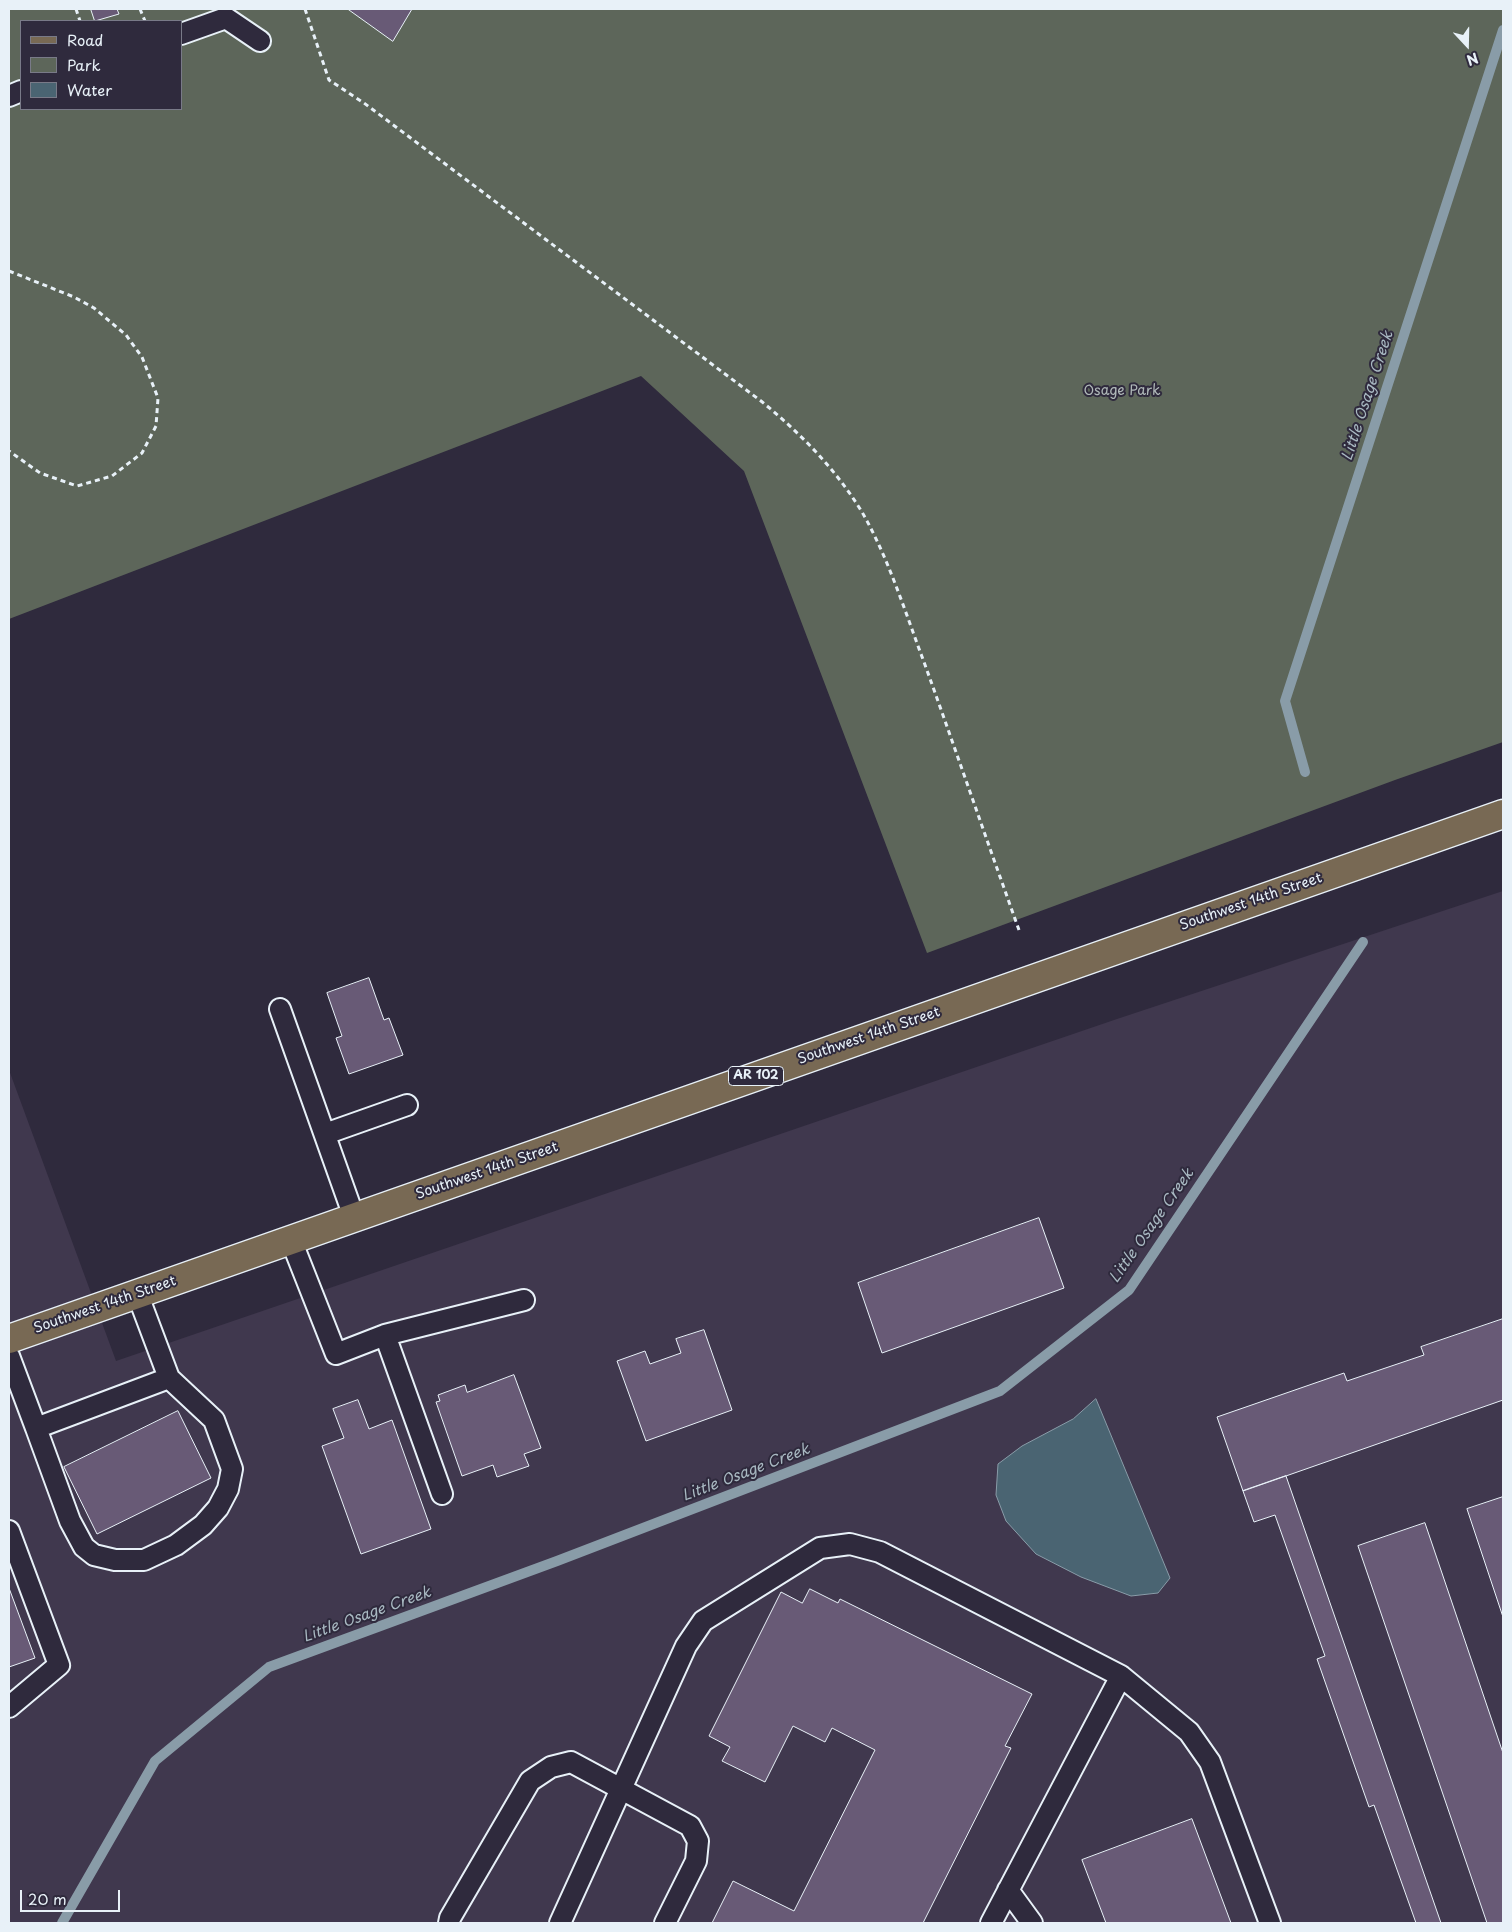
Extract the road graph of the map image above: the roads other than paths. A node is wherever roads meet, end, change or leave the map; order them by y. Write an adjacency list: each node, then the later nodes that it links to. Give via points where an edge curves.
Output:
1 (182, 34): 2 (lane, via 226,18)
2 (260, 41)
3 (1503, 814): 7 (main road, Southwest 14th Street / AR 102)
4 (280, 1009): 6 (lane)
5 (407, 1105): 6 (lane)
6 (325, 1134): 7 (lane)
7 (354, 1217): 8 (main road, Southwest 14th Street / AR 102)
8 (291, 1240): 9 (main road, Southwest 14th Street / AR 102); 11 (lane, via 336,1354)
9 (137, 1293): 12 (main road, Southwest 14th Street / AR 102); 14 (lane)
10 (524, 1300): 11 (lane)
11 (385, 1335): 16 (lane)
12 (9, 1339)
13 (9, 1356): 15 (lane)
14 (169, 1378): 15 (lane); 15 (lane, via 214,1420 232,1469 228,1489 218,1508 202,1525 176,1545 144,1560 115,1560 94,1555 84,1547 70,1522)
15 (36, 1428)
16 (442, 1494)
17 (9, 1531): 19 (lane, via 59,1665)
18 (1121, 1676): 20 (lane, via 880,1552 850,1544 820,1548 703,1621 686,1646); 21 (lane); 27 (lane, via 1189,1732 1210,1762)
19 (9, 1707)
20 (621, 1790): 22 (lane, via 571,1762 551,1767 530,1781); 23 (lane); 24 (lane, via 690,1826 698,1842 696,1861)
21 (1008, 1890): 25 (lane); 26 (lane)
22 (449, 1923)
23 (560, 1923)
24 (665, 1923)
25 (990, 1923)
26 (1032, 1923)
27 (1270, 1923)

